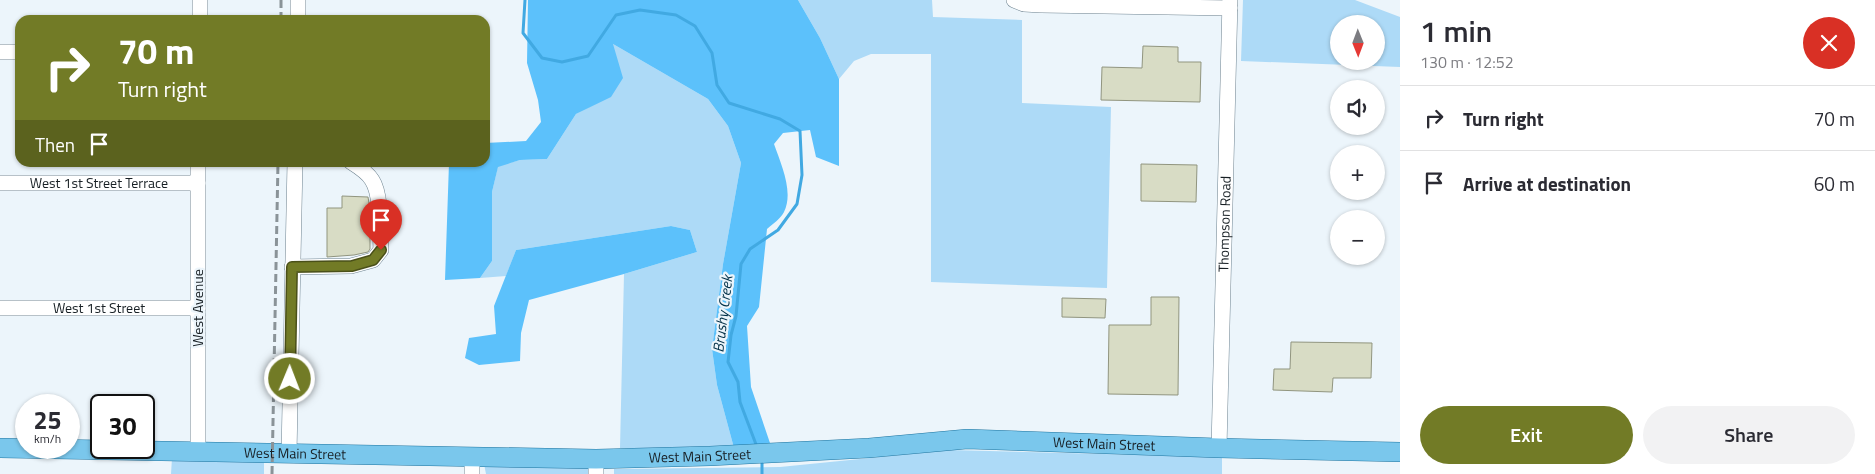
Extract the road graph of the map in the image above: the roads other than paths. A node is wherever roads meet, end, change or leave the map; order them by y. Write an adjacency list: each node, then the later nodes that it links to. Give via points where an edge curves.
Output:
1 (200, 0): 5 (street)
2 (298, 0): 6 (street)
3 (1014, 0): 4 (street, via 1041,5)
4 (1230, 4): 18 (street, Thompson Road)
5 (200, 15)
6 (298, 15)
7 (0, 52): 8 (street)
8 (15, 52)
9 (198, 167): 12 (street, West Avenue)
10 (294, 167): 14 (street)
11 (358, 167): 14 (street, via 373,181 379,203 381,250 373,260 352,266)
12 (198, 183): 13 (street, West 1st Street Terrace); 16 (street, West Avenue)
13 (0, 184)
14 (292, 267): 21 (street)
15 (0, 308): 16 (street, West 1st Street)
16 (198, 308): 19 (street, West Avenue)
17 (0, 448): 19 (main road, West Main Street)
18 (1219, 448): 20 (main road, West Main Street); 23 (main road, West Main Street, via 967,439)
19 (198, 452): 21 (main road, West Main Street)
20 (1400, 452)
21 (288, 454): 22 (main road, West Main Street)
22 (472, 466): 23 (main road, West Main Street)
23 (596, 467)

